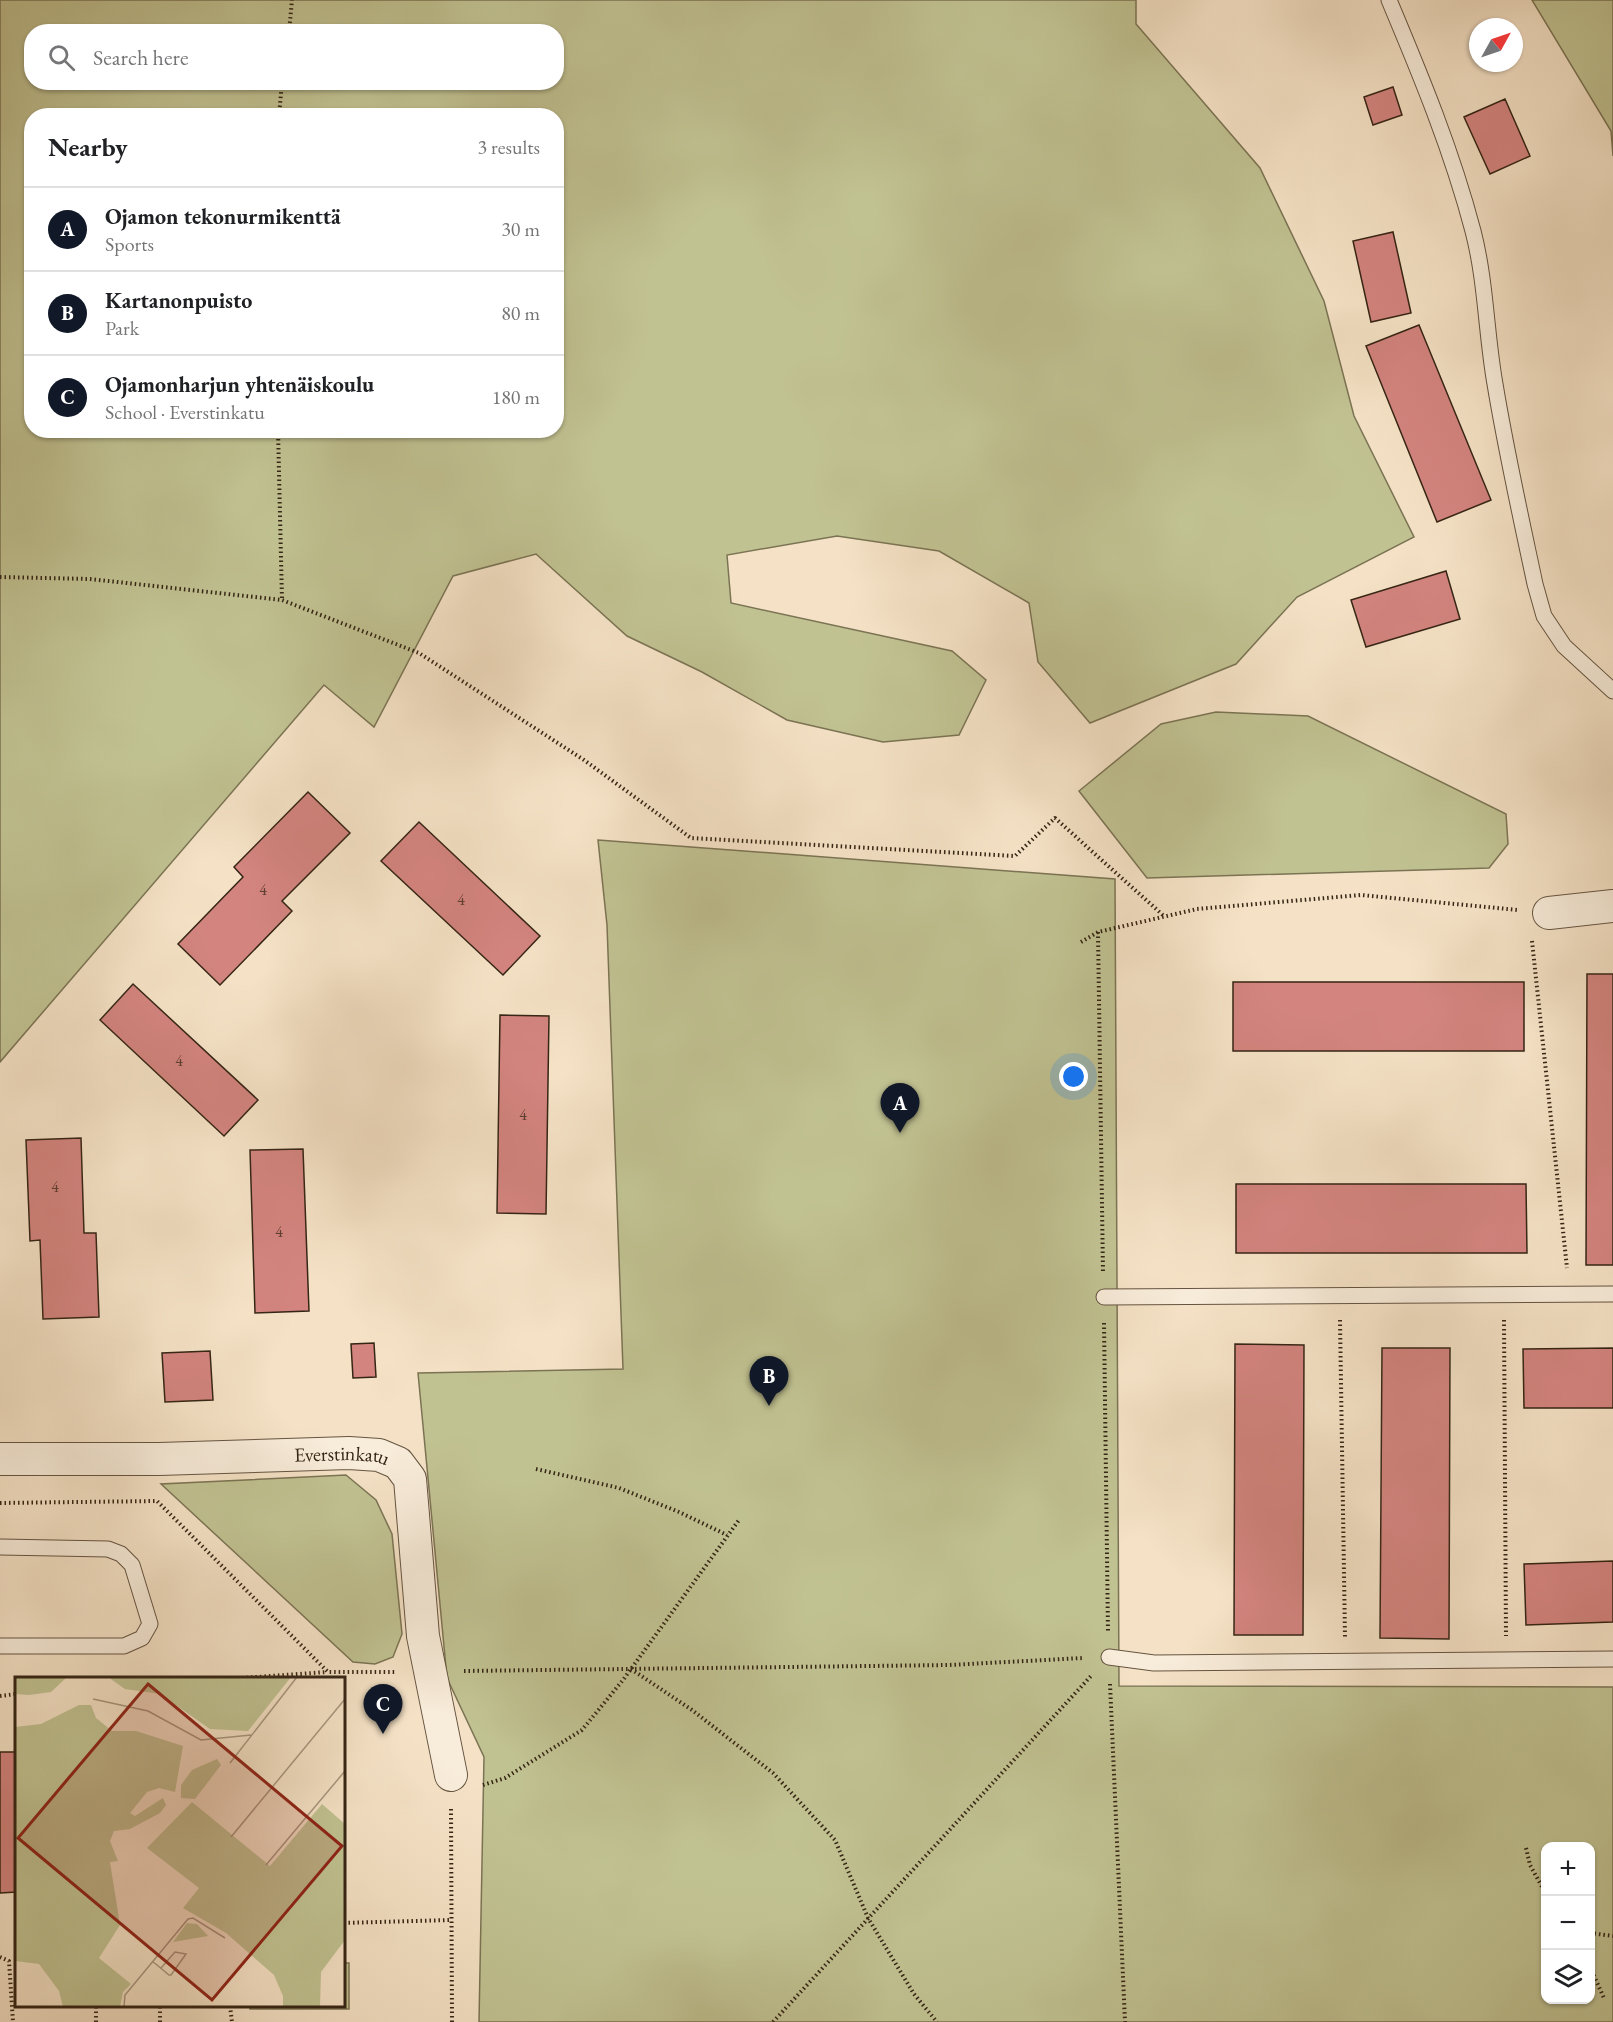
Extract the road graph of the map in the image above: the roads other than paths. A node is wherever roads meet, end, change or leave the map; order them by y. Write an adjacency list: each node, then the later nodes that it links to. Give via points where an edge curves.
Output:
1 (1389, 0): 2 (lane, via 1431,98 1473,231 1494,382 1544,616 1563,646)
2 (1613, 692)
3 (1613, 906): 4 (street)
4 (1539, 912)
5 (1613, 1294): 6 (lane)
6 (1104, 1297)
7 (0, 1459): 12 (street, Everstinkatu, via 349,1453 379,1455 398,1463 410,1479 423,1636)
8 (0, 1547): 9 (lane, via 108,1549 121,1554 132,1565 150,1624 142,1638 124,1646)
9 (0, 1646)
10 (1109, 1657): 11 (lane, via 1154,1663)
11 (1613, 1659)
12 (451, 1785)

